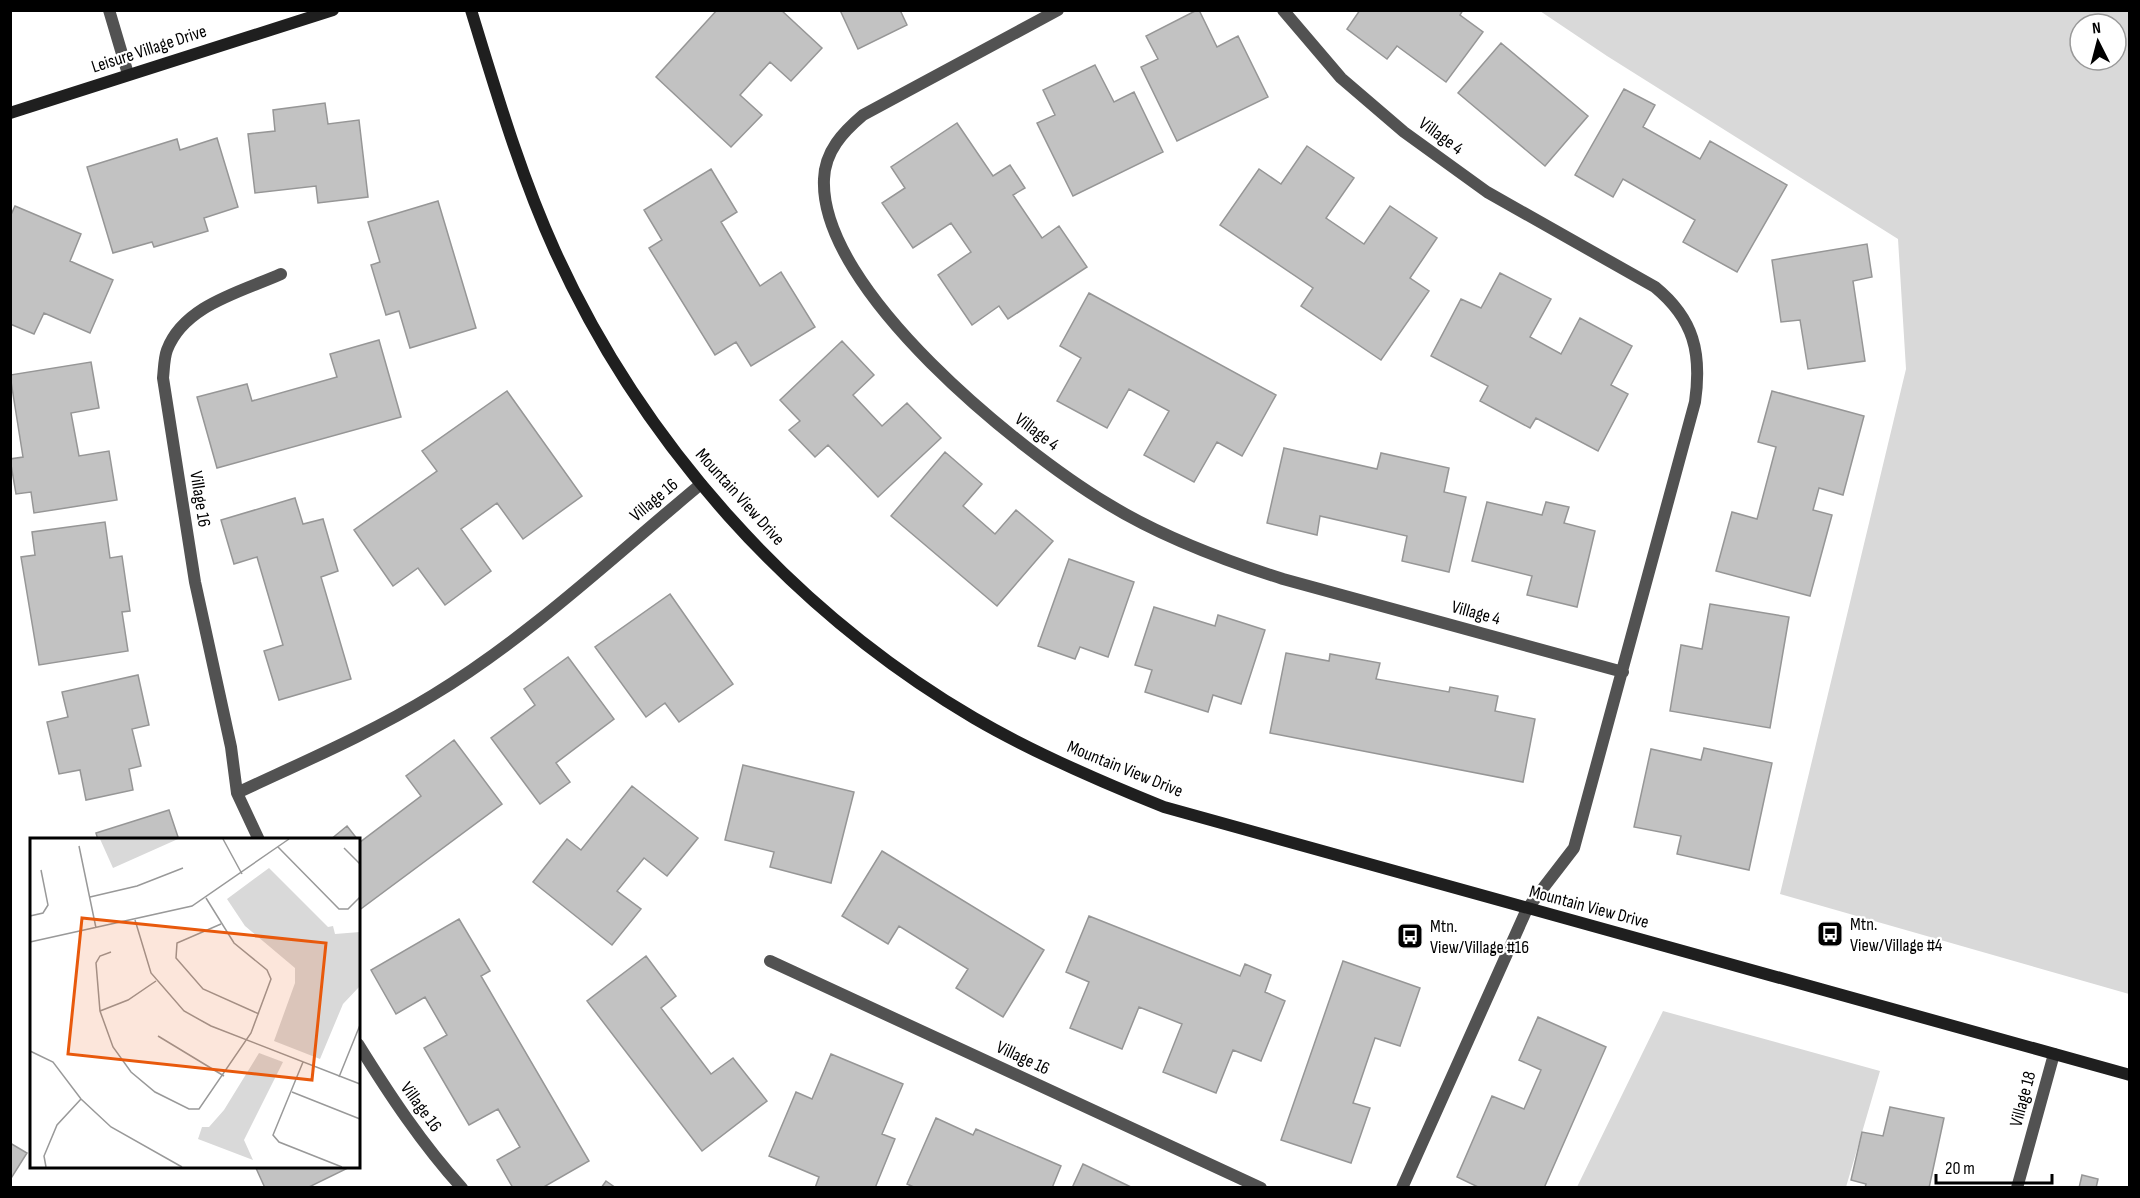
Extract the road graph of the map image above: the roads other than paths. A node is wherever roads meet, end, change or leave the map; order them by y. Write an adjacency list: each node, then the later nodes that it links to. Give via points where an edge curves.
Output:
1 (109, 10): 6 (street)
2 (333, 10): 6 (street, Leisure Village Drive)
3 (471, 10): 9 (street, Mountain View Drive, via 519,158 554,250 624,379)
4 (1058, 10): 10 (street, Village 4, via 863,115 845,130 831,152 824,177 826,206 834,233 850,264 902,332 942,375 1002,429 1073,482 1151,526 1283,579)
5 (1283, 10): 10 (street, Village 4, via 1341,78 1404,132 1487,192 1655,286 1685,318 1698,358 1695,402)
6 (128, 74): 7 (street, Leisure Village Drive)
7 (10, 113)
8 (281, 274): 11 (street, Village 16, via 194,313 177,330 167,351 163,378 195,582 231,747)
9 (701, 484): 11 (street, Village 16, via 514,640 474,668 388,720); 13 (street, Mountain View Drive, via 762,551 827,611 934,693 1014,740 1164,807)
10 (1623, 672): 13 (street, Village 4, via 1574,848)
11 (237, 793): 12 (street, Village 16)
12 (258, 838)
13 (1527, 909): 16 (street, Mountain View Drive); 20 (street)
14 (770, 961): 19 (street, Village 16)
15 (360, 1047): 18 (street, Village 16, via 387,1092)
16 (2054, 1054): 17 (street, Mountain View Drive); 21 (street, Village 18)
17 (2130, 1075)
18 (462, 1188)
19 (1261, 1188)
20 (1402, 1188)
21 (2017, 1188)

